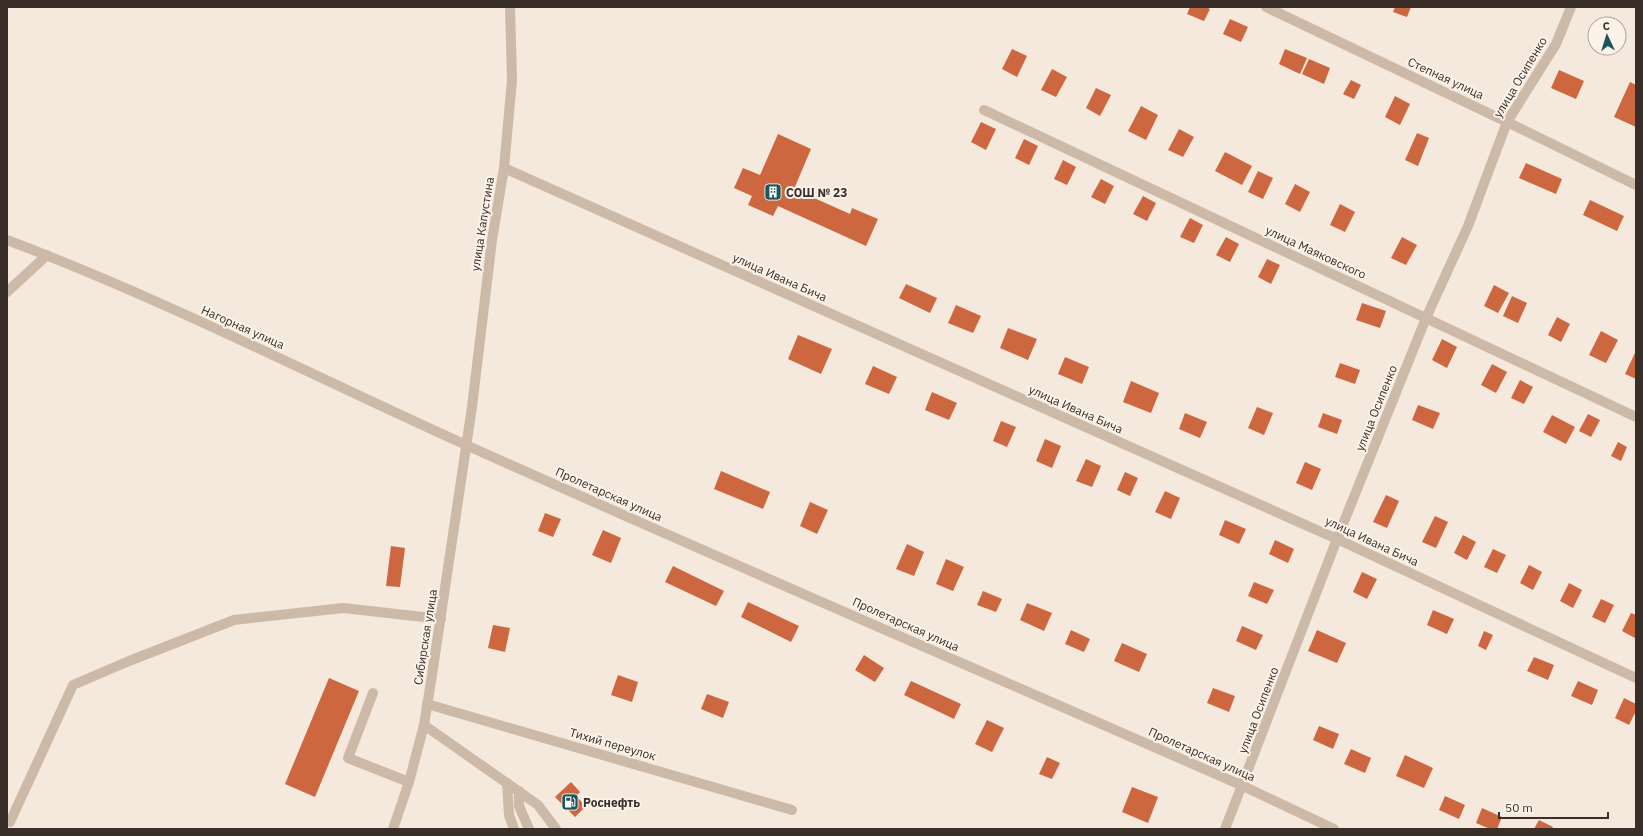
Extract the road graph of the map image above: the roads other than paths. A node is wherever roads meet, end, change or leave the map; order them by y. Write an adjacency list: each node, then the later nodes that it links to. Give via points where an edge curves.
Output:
1 (510, 7): 6 (street, улица Капустина, via 512,80)
2 (1266, 7): 5 (street, Степная улица)
3 (1571, 7): 5 (street, улица Осипенко, via 1556,44)
4 (984, 110): 11 (street, улица Маяковского)
5 (1507, 122): 7 (street, Степная улица); 11 (street, улица Осипенко, via 1468,226)
6 (504, 168): 13 (street, улица Капустина, via 492,240); 14 (street, улица Ивана Бича)
7 (1636, 185)
8 (7, 240): 9 (street, Нагорная улица)
9 (47, 255): 10 (street); 13 (street, Нагорная улица, via 244,341)
10 (7, 292)
11 (1426, 318): 12 (street, улица Маяковского); 14 (street, улица Осипенко)
12 (1636, 417)
13 (466, 445): 15 (street, Сибирская улица); 22 (street, Пролетарская улица)
14 (1337, 539): 16 (street, улица Ивана Бича); 22 (street, улица Осипенко)
15 (441, 618): 18 (street, Сибирская улица); 25 (street, via 343,608 234,620 74,685)
16 (1636, 678)
17 (373, 693): 20 (street, via 348,758)
18 (427, 704): 19 (street, Сибирская улица); 24 (street, Тихий переулок)
19 (424, 725): 20 (street, Сибирская улица); 21 (street)
20 (409, 782): 26 (street, Сибирская улица)
21 (507, 783): 23 (street); 27 (street, via 509,815)
22 (1243, 786): 30 (street, улица Осипенко); 31 (street, Пролетарская улица)
23 (518, 791): 28 (street, via 519,806); 29 (street, via 538,805)
24 (792, 810)
25 (10, 822)
26 (393, 829)
27 (514, 829)
28 (529, 829)
29 (556, 829)
30 (1225, 829)
31 (1334, 829)

